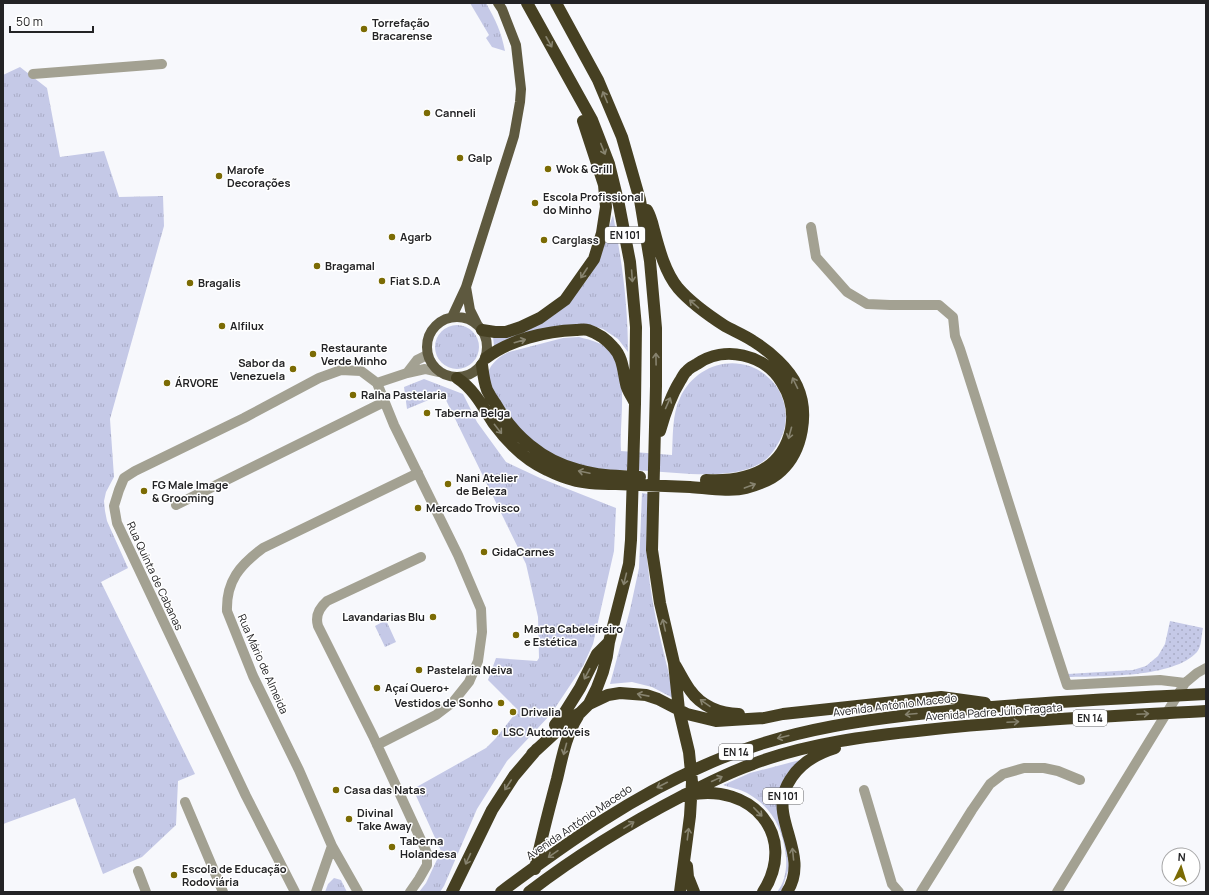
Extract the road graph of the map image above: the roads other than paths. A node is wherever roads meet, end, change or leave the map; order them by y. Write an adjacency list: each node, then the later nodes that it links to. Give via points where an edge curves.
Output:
1 (498, 3): 9 (main road, via 516,45 520,102 514,136)
2 (527, 3): 6 (highway, EN 101, one-way to 6)
3 (556, 3): 7 (highway, EN 101, one-way to 3, via 622,138 598,80)
4 (162, 64): 5 (street)
5 (33, 74)
6 (568, 76): 11 (highway, one-way to 11, via 604,186 606,207 594,259 565,300 540,318 506,332 494,332); 19 (highway, EN 101, one-way to 19, via 592,120 609,164 619,205 631,270 636,327)
7 (640, 200): 16 (highway, one-way to 7, via 474,393 509,443 528,459 574,481 718,489 745,488 767,480 781,471 794,455 804,420 803,403 798,387 781,363 754,342 695,305 677,288 668,273 651,216); 20 (highway, EN 101, one-way to 7, via 656,328 650,261)
8 (812, 226): 27 (street, via 816,257 848,292 867,304 939,305 953,317 955,336 1067,685 1160,680)
9 (466, 287): 10 (main road); 11 (main road, via 470,310)
10 (452, 317): 11 (main road, via 469,319); 12 (main road, via 442,320 429,335)
11 (479, 327): 13 (main road, via 488,348)
12 (427, 355): 14 (main road); 15 (street, via 417,360)
13 (484, 362): 16 (main road, via 475,372 466,377); 19 (highway, one-way to 19, via 494,351 511,344 541,335 587,330 602,337 614,347 622,361 626,386); 20 (highway, one-way to 13, via 666,409 674,391 687,370 700,361 715,355 732,353 766,364 781,381 791,404 793,419 789,437 774,463 760,472 743,478 720,481 600,475 550,459 534,449 515,431 487,390)
14 (438, 372): 15 (street, via 425,369); 16 (main road)
15 (407, 373): 17 (street)
16 (456, 378)
17 (376, 383): 18 (street); 49 (street, Rua Quinta de Cabanas, via 361,371 341,370 319,378 244,418 134,471 124,478 114,506 117,523 246,796)
18 (384, 402): 21 (street); 22 (street)
19 (635, 404): 24 (highway, EN 101, one-way to 24, via 629,564)
20 (654, 454): 25 (highway, EN 101, one-way to 20, via 655,579 652,550)
21 (418, 473): 37 (street, via 481,609 482,632 478,661 469,682 453,702 436,715); 43 (street, Rua Mário de Almeida, via 263,548 238,570 228,592 227,611 253,676 299,770)
22 (176, 505)
23 (421, 557): 37 (street, via 327,601 317,614 318,626)
24 (609, 642): 29 (highway, EN 101, via 602,676); 38 (highway, one-way to 38, via 597,654 565,712)
25 (674, 663): 31 (highway); 35 (highway, EN 101, one-way to 25, via 734,714 718,711 706,705 689,689)
26 (1206, 668): 27 (street, via 1197,672)
27 (1185, 684): 34 (street)
28 (1206, 694): 30 (highway, Avenida António Macedo / EN 14)
29 (589, 704): 31 (highway, one-way to 29, via 658,698 632,693 608,695); 33 (highway, EN 101)
30 (1006, 706): 35 (highway, EN 101, via 941,697); 53 (highway, Avenida António Macedo / EN 14, one-way to 53, via 889,716 832,725 734,753 628,803)
31 (679, 710): 35 (highway, via 695,717 716,721 764,718); 44 (highway, one-way to 31, via 692,782 689,752)
32 (1206, 711): 34 (highway, Avenida Padre Júlio Fragata / EN 14)
33 (580, 713): 38 (highway); 55 (highway, EN 101, one-way to 55, via 572,726 549,810 537,858)
34 (1167, 713): 36 (highway, Avenida Padre Júlio Fragata / EN 14, one-way to 34, via 974,724); 62 (street)
35 (783, 714)
36 (857, 738): 41 (highway, EN 14, one-way to 36, via 754,763); 59 (highway, EN 101, one-way to 36, via 794,871 794,860 784,816 784,793 796,771 810,760)
37 (377, 744): 51 (street, via 427,853 427,865)
38 (532, 754): 52 (highway, one-way to 52, via 492,810)
39 (1080, 780): 61 (street, via 1044,768 1024,768 1003,774 990,784 972,810)
40 (864, 790): 60 (street, via 892,884)
41 (682, 796): 54 (highway, EN 14, one-way to 41, via 596,845); 58 (highway, one-way to 58, via 732,796 744,801 764,818 774,840 775,860 772,874)
42 (186, 802): 48 (street)
43 (332, 846): 46 (street, Rua Mário de Almeida); 50 (street)
44 (685, 853): 56 (highway); 57 (highway, via 688,877)
45 (138, 871): 47 (street)
46 (357, 889)
47 (146, 892)
48 (223, 892)
49 (295, 892)
50 (316, 892)
51 (410, 892)
52 (452, 892)
53 (501, 892)
54 (528, 892)
55 (533, 892)
56 (680, 892)
57 (694, 892)
58 (763, 892)
59 (786, 892)
60 (899, 892)
61 (922, 892)
62 (1057, 892)

